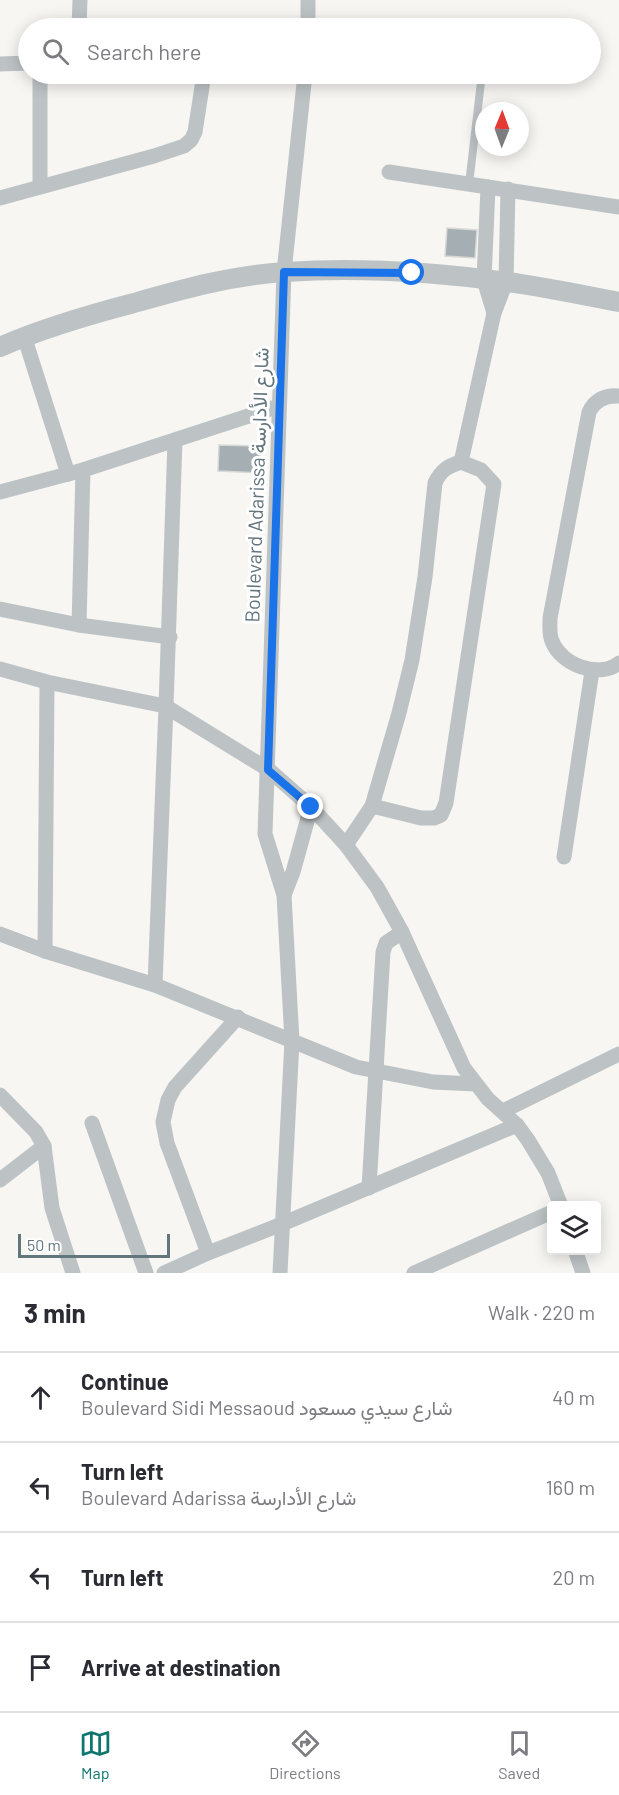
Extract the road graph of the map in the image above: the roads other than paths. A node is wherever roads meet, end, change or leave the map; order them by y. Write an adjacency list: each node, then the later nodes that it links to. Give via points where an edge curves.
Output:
1 (80, 0): 4 (street)
2 (316, 0): 3 (street)
3 (308, 15)
4 (79, 18)
5 (0, 63): 6 (street)
6 (18, 63)
7 (40, 84): 13 (street)
8 (202, 84): 13 (street, via 195,132 184,146)
9 (304, 84): 18 (street, Boulevard Adarissa شارع الأدارسة)
10 (481, 84): 12 (lane)
11 (389, 172): 12 (street)
12 (469, 184): 14 (street)
13 (40, 186): 16 (street)
14 (488, 187): 15 (street); 19 (street)
15 (508, 189): 17 (street); 20 (street)
16 (0, 198)
17 (619, 207)
18 (284, 272): 19 (street, via 412,273); 23 (street, via 214,282); 26 (street, Boulevard Adarissa شارع الأدارسة)
19 (484, 280): 20 (street); 22 (street)
20 (506, 282): 21 (street); 22 (street)
21 (619, 302)
22 (494, 313): 28 (street)
23 (24, 336): 24 (street); 29 (street)
24 (0, 347)
25 (619, 396): 36 (street, via 594,402 589,412 550,618 551,640 558,653)
26 (279, 406): 27 (street); 39 (street, Boulevard Adarissa شارع الأدارسة)
27 (175, 440): 29 (street); 33 (street)
28 (461, 462): 40 (street, via 444,468 435,483 412,660); 40 (street, via 481,470 494,484 446,803 438,817 429,819)
29 (76, 472): 30 (street); 32 (street)
30 (0, 492)
31 (0, 609): 32 (street)
32 (79, 624): 33 (street)
33 (170, 637): 38 (street)
34 (619, 663): 36 (street)
35 (0, 669): 37 (street)
36 (592, 671): 43 (street)
37 (47, 682): 38 (street); 47 (street)
38 (165, 705): 39 (street); 48 (street)
39 (268, 770): 41 (street); 44 (street, Boulevard Adarissa شارع الأدارسة, via 265,834)
40 (372, 806): 42 (street)
41 (311, 807): 42 (street); 44 (street, Boulevard Adarissa شارع الأدارسة)
42 (346, 845): 45 (street, via 377,887)
43 (564, 857)
44 (284, 895): 50 (street, Boulevard Adarissa شارع الأدارسة)
45 (402, 932): 52 (street, via 386,943 382,952); 53 (street, via 455,1051)
46 (1, 936): 47 (street)
47 (45, 951): 48 (street)
48 (155, 985): 49 (street)
49 (238, 1017): 50 (street); 64 (street, via 175,1087 163,1122 167,1143)
50 (292, 1041): 52 (street); 63 (street, Boulevard Adarissa شارع الأدارسة)
51 (619, 1054): 55 (street)
52 (375, 1071): 53 (street, via 433,1082); 60 (street)
53 (475, 1084): 55 (street)
54 (4, 1105): 58 (street, via 36,1132)
55 (503, 1111): 57 (street)
56 (92, 1123): 68 (street)
57 (517, 1125): 60 (street); 61 (street, via 548,1173)
58 (44, 1146): 59 (street); 67 (street, via 52,1208)
59 (0, 1180)
60 (369, 1188): 63 (street)
61 (559, 1201)
62 (547, 1215): 66 (street)
63 (282, 1224): 64 (street); 70 (street, Boulevard Adarissa شارع الأدارسة)
64 (208, 1252): 69 (street)
65 (576, 1255): 72 (street)
66 (444, 1267): 71 (street)
67 (73, 1273)
68 (146, 1273)
69 (164, 1273)
70 (280, 1273)
71 (414, 1273)
72 (583, 1273)

